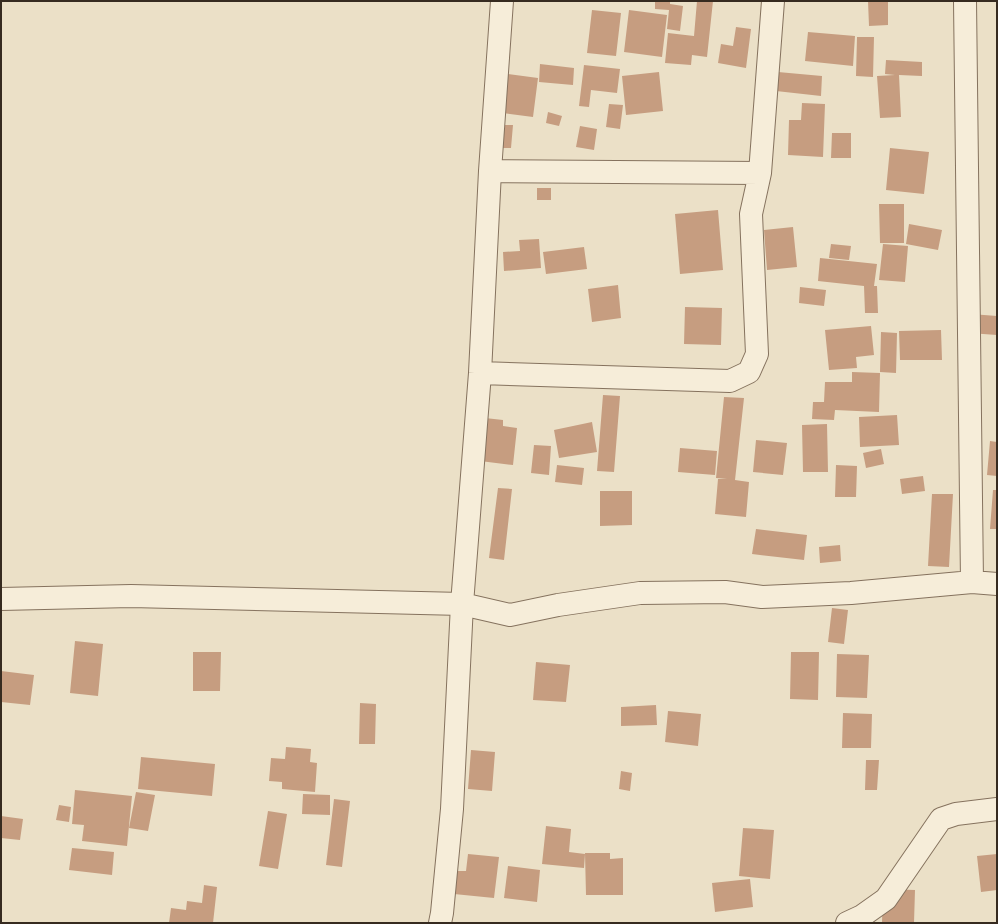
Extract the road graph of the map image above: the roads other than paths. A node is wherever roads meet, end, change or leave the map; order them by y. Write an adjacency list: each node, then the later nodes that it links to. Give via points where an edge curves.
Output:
1 (502, 1): 4 (street)
2 (773, 1): 5 (street)
3 (965, 1): 7 (street)
4 (490, 171): 5 (street); 6 (street)
5 (760, 173): 6 (street, via 751,214 757,354 749,372 730,381)
6 (480, 373): 10 (street)
7 (972, 582): 8 (street); 10 (street, via 851,593 762,597 724,592 640,593 510,615)
8 (997, 584)
9 (1, 599): 10 (street, via 131,596)
10 (462, 604): 12 (street, via 452,809)
11 (997, 809): 13 (street, via 956,814 941,819 886,899)
12 (440, 923)
13 (847, 923)

